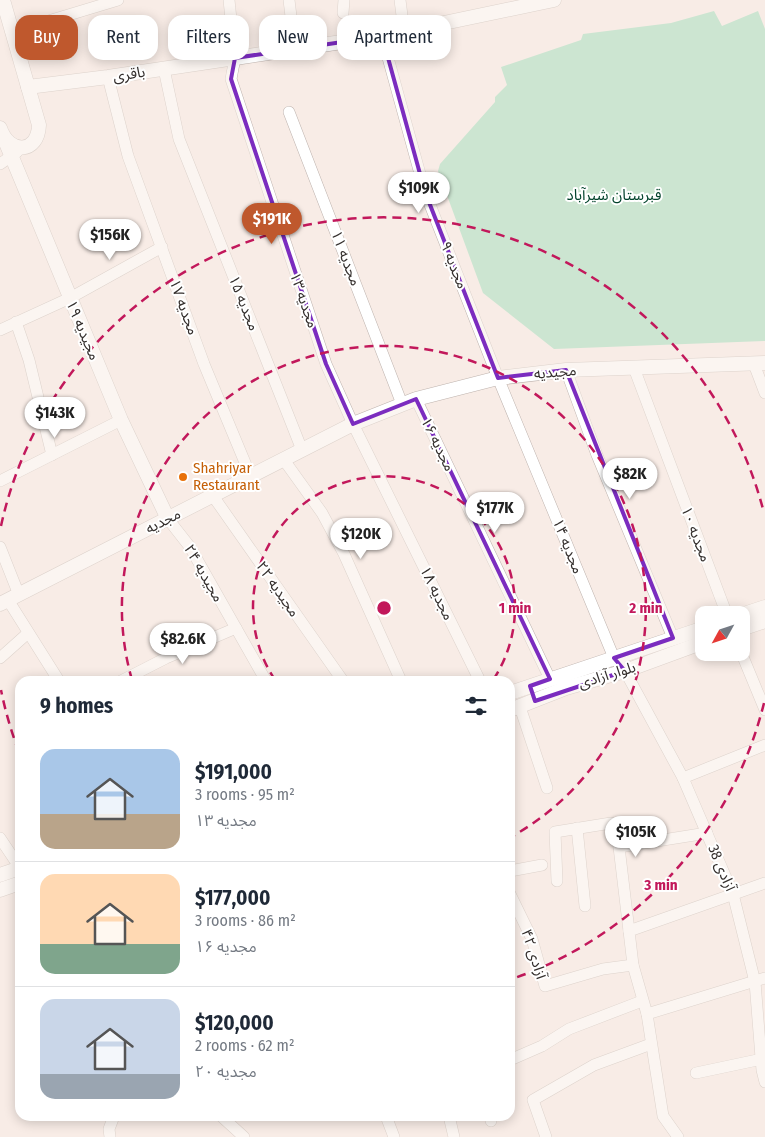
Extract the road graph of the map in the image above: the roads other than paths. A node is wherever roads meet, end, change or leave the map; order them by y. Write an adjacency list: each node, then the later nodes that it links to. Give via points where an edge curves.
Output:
1 (3, 0): 13 (street)
2 (118, 0): 13 (street)
3 (229, 0): 9 (street, مجدیه ۱۳)
4 (289, 0): 10 (street)
5 (344, 0): 8 (street)
6 (400, 0): 11 (street)
7 (554, 0): 12 (street, باقری)
8 (343, 13)
9 (231, 15)
10 (291, 15)
11 (402, 15)
12 (451, 21)
13 (12, 32): 19 (street)
14 (222, 60): 17 (street, باقری)
15 (235, 60): 36 (street, مجدیه ۱۳, via 231,79 248,132 326,364)
16 (389, 60): 31 (street, مجدیه ۹, via 425,192)
17 (164, 69): 18 (street, باقری); 37 (street, مجدیه ۱۵, via 180,139)
18 (108, 77): 19 (street, باقری); 24 (street, مجدیه ۱۷, via 128,156)
19 (28, 87): 22 (street, via 39,133 36,140)
20 (289, 112): 34 (street, مجدیه ۱۱)
21 (2, 133): 22 (street, via 9,144); 23 (street, مجیدیه ۱۹)
22 (23, 147): 23 (street)
23 (6, 160): 25 (street, مجیدیه ۱۹)
24 (162, 247): 25 (street); 40 (street, مجدیه ۱۷, via 204,364)
25 (70, 298): 26 (street); 35 (street, مجیدیه ۱۹)
26 (16, 322): 27 (street); 38 (street, via 29,360)
27 (0, 330)
28 (760, 364): 29 (street, مجیدیه); 32 (street)
29 (634, 368): 30 (street, مجیدیه); 46 (street, مجدیه ۱۰)
30 (566, 370): 31 (street, مجیدیه); 54 (street, via 597,455)
31 (498, 378): 33 (street, مجیدیه); 57 (street, مجدیه ۱۴)
32 (765, 393)
33 (416, 399): 34 (street, مجیدیه); 66 (street, مجدیه ۱۶)
34 (402, 404): 36 (street, مجیدیه)
35 (121, 420): 38 (street); 43 (street, مجیدیه ۱۹)
36 (353, 424): 37 (street, مجدیه); 65 (street, مجدیه ۱۸)
37 (302, 450): 39 (street, مجدیه)
38 (52, 455): 41 (street)
39 (284, 460): 40 (street, مجدیه); 64 (street, via 322,513 344,554)
40 (251, 477): 42 (street, مجدیه)
41 (0, 481)
42 (213, 496): 43 (street, مجدیه); 63 (street, مجیدیه ۲۲)
43 (168, 519): 45 (street, مجدیه); 51 (street, مجیدیه ۲۴, via 190,547)
44 (0, 547): 45 (street)
45 (9, 600): 53 (street)
46 (724, 606)
47 (765, 607): 48 (street)
48 (750, 612)
49 (765, 621): 50 (street)
50 (750, 626)
51 (236, 628): 61 (street); 62 (street, مجیدیه ۲۴)
52 (695, 631): 54 (street, بلوار آزادی)
53 (28, 633): 56 (street); 60 (street)
54 (673, 638): 57 (street, بلوار آزادی)
55 (695, 645): 59 (street, بلوار آزادی)
56 (0, 658)
57 (614, 658): 59 (street, مجدیه ۱۴); 66 (street, بلوار آزادی)
58 (745, 661): 71 (street)
59 (625, 671): 69 (street, بلوار آزادی, via 566,688); 73 (street, آزادی 38)
60 (56, 676)
61 (131, 676)
62 (263, 676)
63 (340, 676)
64 (399, 676)
65 (478, 676)
66 (550, 679): 67 (street, بلوار آزادی)
67 (530, 686): 68 (street, بلوار آزادی); 69 (street)
68 (515, 691)
69 (535, 701): 70 (street, بلوار آزادی)
70 (515, 709): 74 (street)
71 (765, 710)
72 (765, 746): 73 (street)
73 (683, 778): 76 (street, آزادی 38)
74 (547, 788)
75 (577, 828): 78 (street, via 613,824); 84 (street, via 555,832); 90 (street)
76 (707, 833): 78 (street); 88 (street, آزادی 38)
77 (0, 838): 79 (street)
78 (619, 847): 91 (street)
79 (15, 860)
80 (542, 865): 82 (street)
81 (15, 870): 83 (street)
82 (515, 870)
83 (0, 875)
84 (557, 881)
85 (765, 882): 88 (street)
86 (15, 885): 87 (street)
87 (0, 890)
88 (733, 894): 91 (street); 93 (street, آزادی 38)
89 (515, 904): 92 (street, آزادی ۴۲, via 532,939 545,986 603,969)
90 (585, 906)
91 (629, 931): 92 (street)
92 (633, 965): 94 (street)
93 (760, 980): 95 (street); 98 (street, آزادی 38)
94 (642, 1001): 95 (street); 97 (street, via 569,1030)
95 (647, 1014): 96 (street)
96 (651, 1044): 109 (street, via 594,1065 533,1100); 110 (street, via 663,1116)
97 (515, 1056)
98 (763, 1066): 99 (street); 100 (street, آزادی 38)
99 (696, 1073)
100 (765, 1082)
101 (112, 1121): 106 (street)
102 (227, 1121): 105 (street)
103 (388, 1121): 107 (street)
104 (450, 1121): 108 (street)
105 (244, 1136)
106 (110, 1137)
107 (394, 1137)
108 (454, 1137)
109 (546, 1137)
110 (678, 1137)

